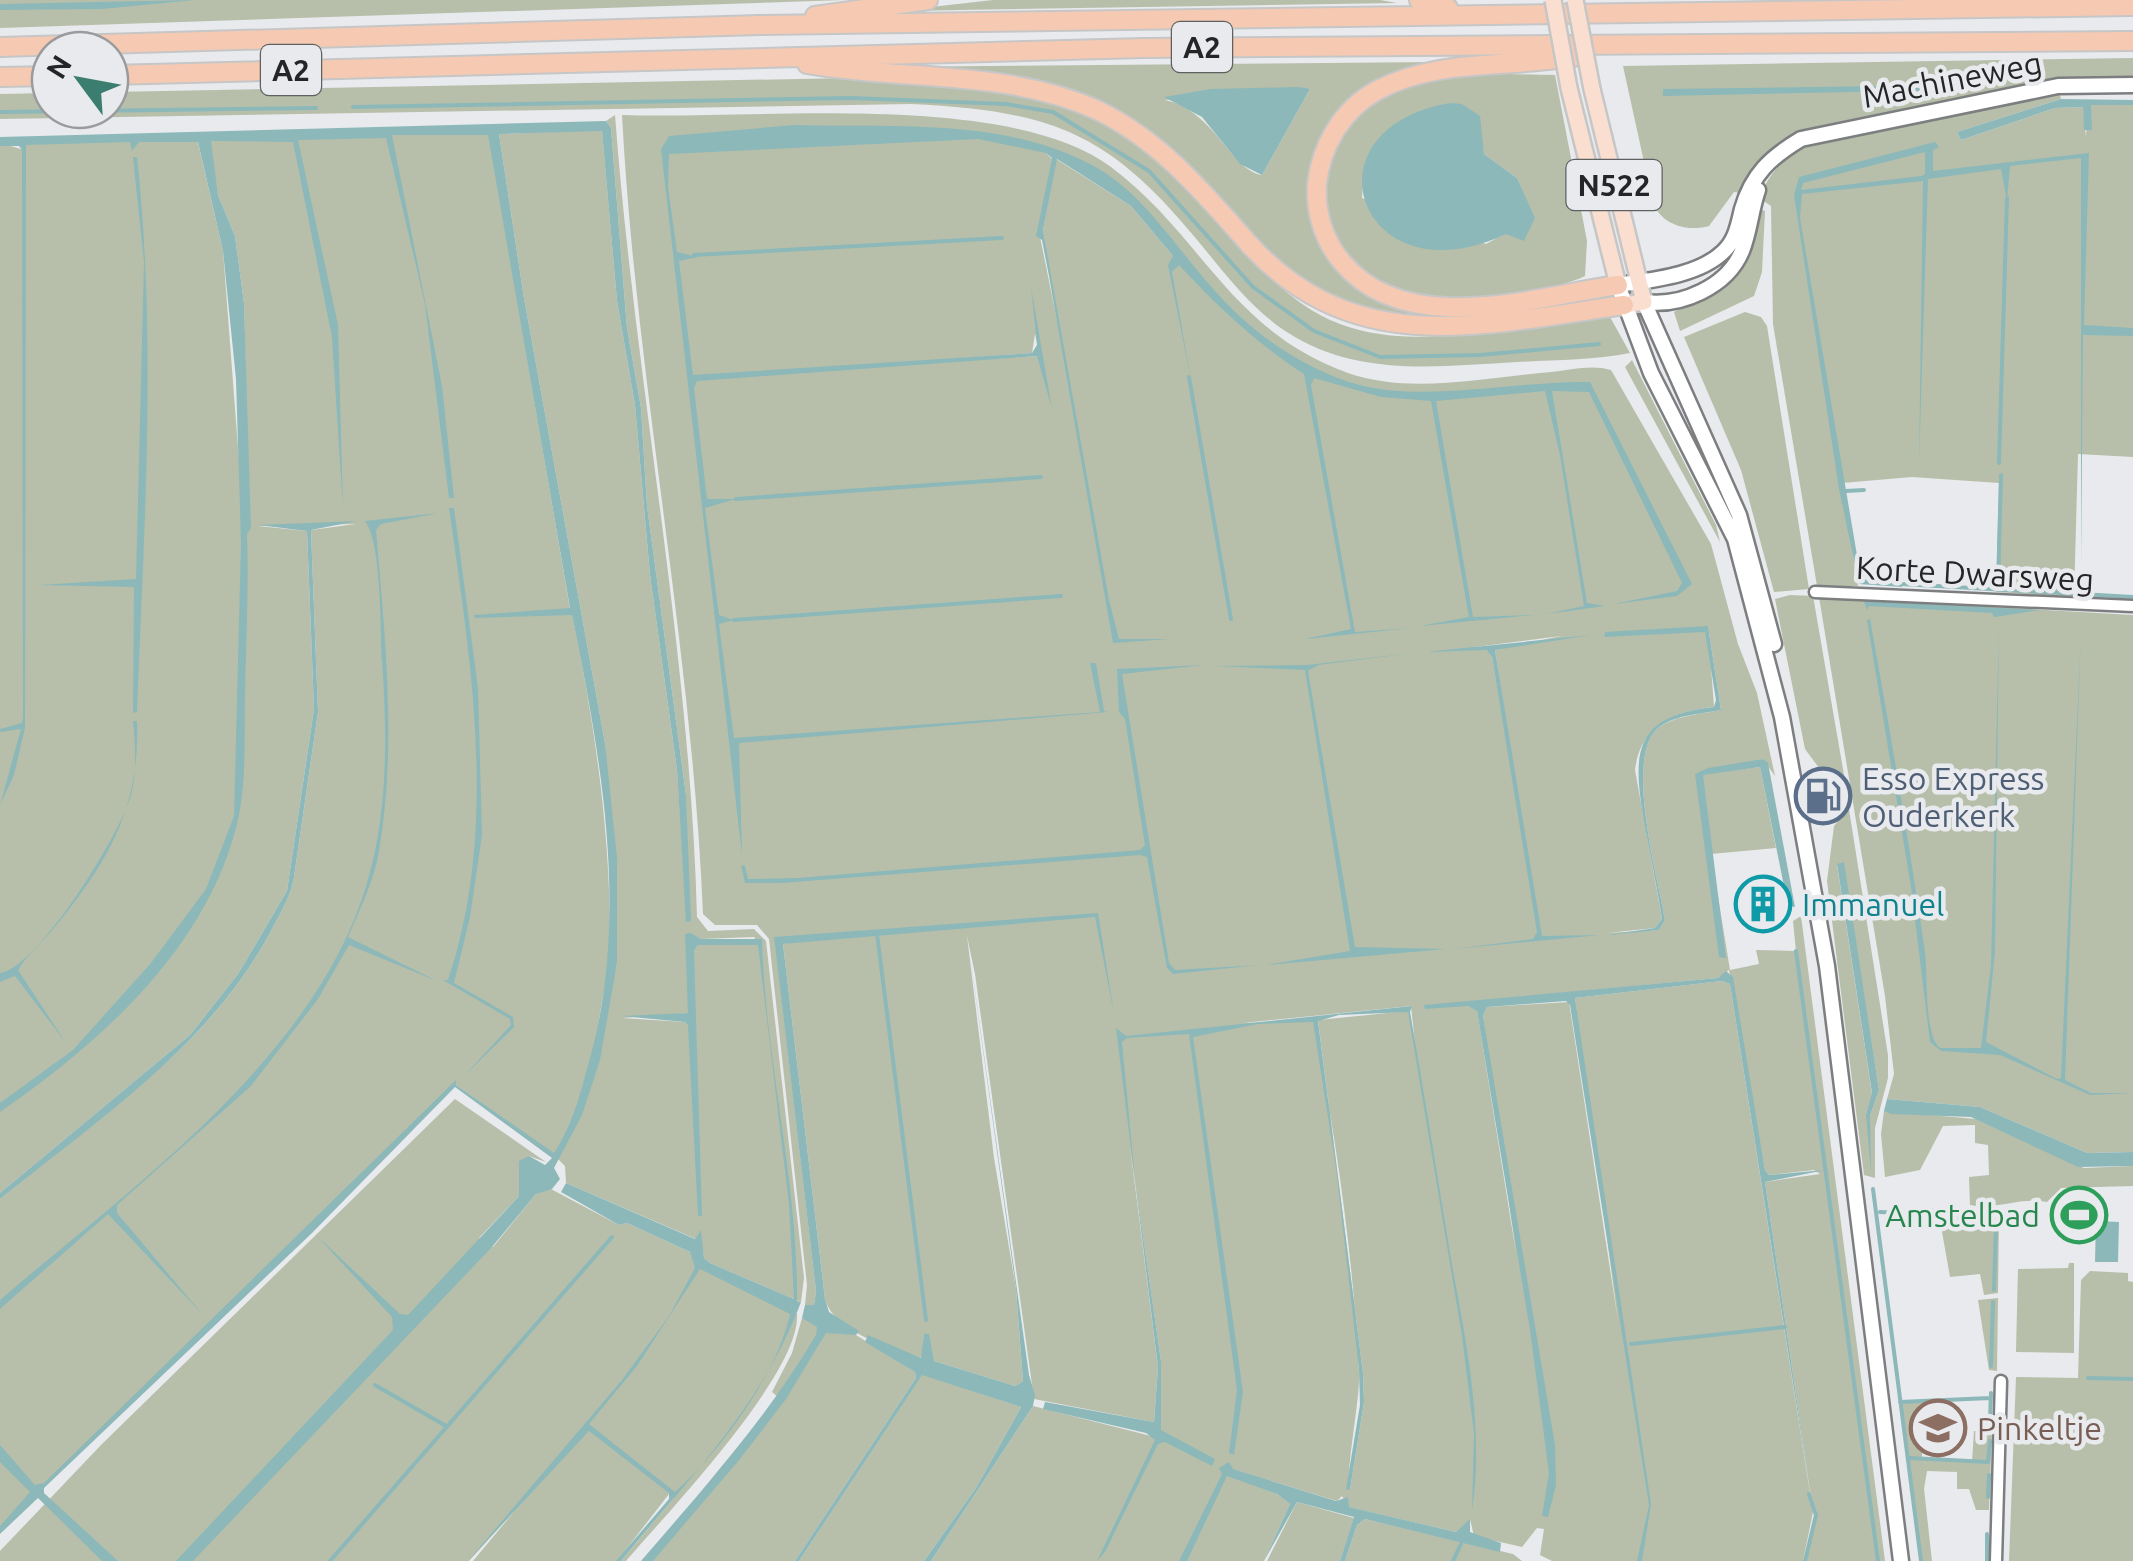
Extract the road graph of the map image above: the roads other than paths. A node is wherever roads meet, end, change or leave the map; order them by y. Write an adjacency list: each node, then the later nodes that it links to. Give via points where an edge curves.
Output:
1 (928, 0): 7 (highway, A2)
2 (1419, 0): 6 (highway, A2)
3 (1553, 0): 18 (main road, N522, bridge)
4 (1575, 0): 17 (main road, N522, bridge)
5 (2133, 6): 6 (highway, A2)
6 (1468, 14): 7 (highway, A2)
7 (760, 25): 10 (highway, A2)
8 (2133, 41): 9 (highway, A2)
9 (1637, 44): 11 (highway, A2); 18 (highway, A2, via 1543,62 1439,69 1389,84 1342,119 1326,148 1316,195 1336,254 1365,284 1401,301 1460,305)
10 (0, 47)
11 (767, 57): 12 (highway, A2); 20 (highway, A2, via 862,74 1008,84 1098,111 1149,142 1196,183 1286,280 1368,319 1458,327)
12 (130, 73)
13 (30, 76): 14 (highway)
14 (0, 77)
15 (2133, 85): 16 (main road, Machineweg, via 2058,86 1817,134)
16 (1786, 148): 17 (main road, Machineweg, via 1756,176 1726,250 1697,268); 21 (main road, via 1758,190 1743,248 1730,270 1710,287)
17 (1639, 281): 18 (main road, Machineweg); 19 (main road, N522); 20 (main road)
18 (1618, 284): 20 (main road, N522)
19 (1644, 302): 20 (main road); 21 (main road); 22 (main road, N522)
20 (1624, 305): 25 (main road, N522, via 1746,571 1782,718)
21 (1666, 305): 22 (main road)
22 (1658, 339): 25 (main road, N522, via 1717,461 1759,577 1801,776 1830,948)
23 (1815, 592): 24 (street, Korte Dwarsweg)
24 (2133, 606)
25 (1827, 966): 27 (main road, N522)
26 (2001, 1381): 28 (street)
27 (1902, 1561)
28 (1996, 1561)

